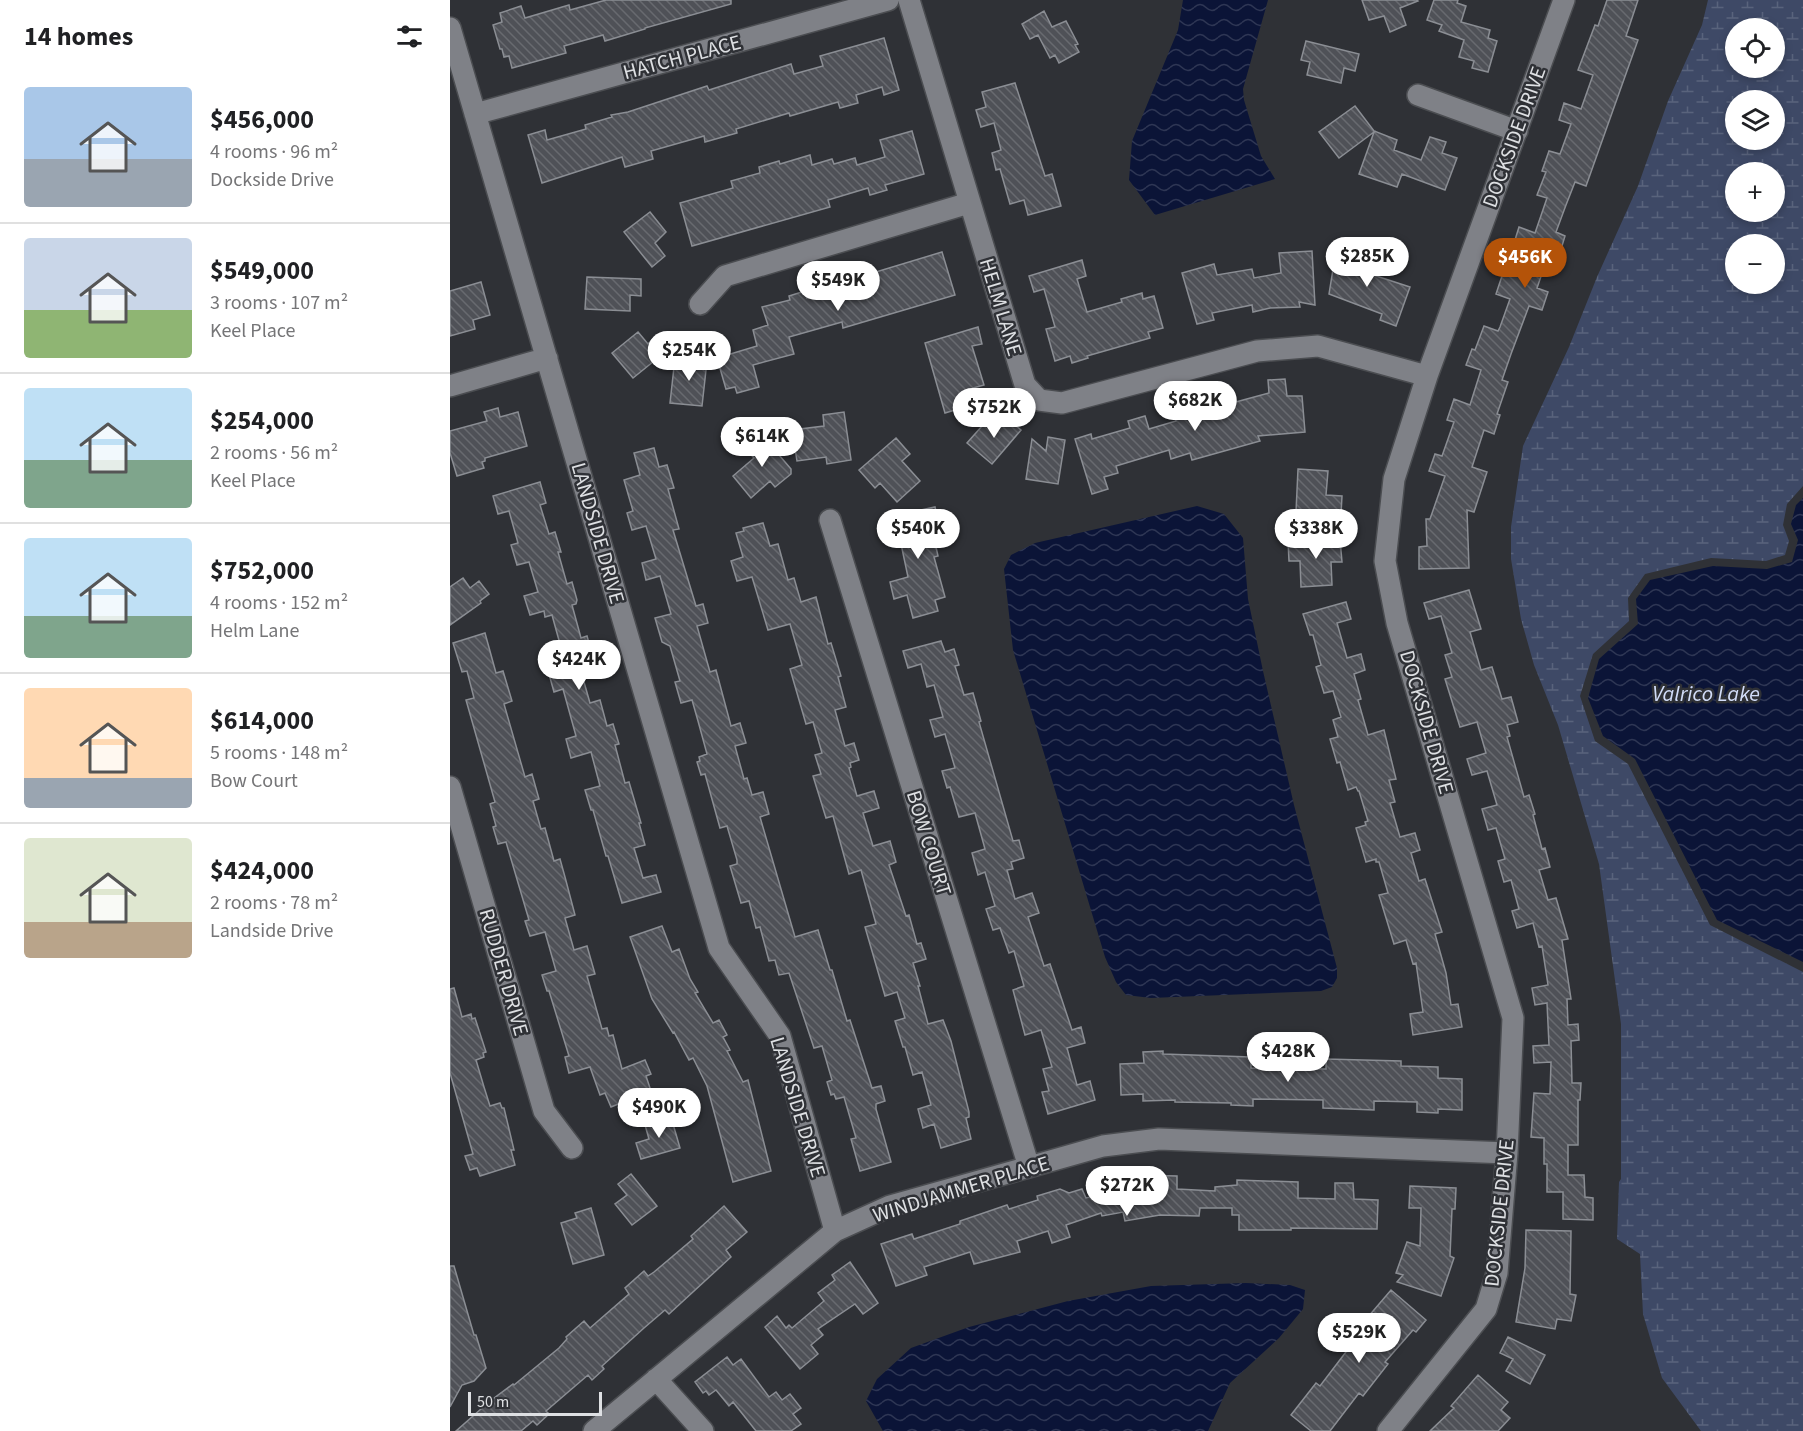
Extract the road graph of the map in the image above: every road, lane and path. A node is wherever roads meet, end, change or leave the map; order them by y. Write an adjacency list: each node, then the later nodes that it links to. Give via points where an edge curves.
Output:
1 (888, 0): 6 (street, HATCH PLACE)
2 (909, 0): 8 (street, HELM LANE)
3 (1564, 0): 7 (street, DOCKSIDE DRIVE)
4 (450, 28): 6 (street, LANDSIDE DRIVE)
5 (1418, 95): 7 (street)
6 (475, 114): 10 (street, LANDSIDE DRIVE)
7 (1517, 131): 11 (street, DOCKSIDE DRIVE)
8 (969, 203): 9 (street, via 725,276); 11 (street, HELM LANE, via 1025,385 1039,400 1062,403 1257,351 1318,346)
9 (700, 304)
10 (547, 358): 12 (street); 19 (street, LANDSIDE DRIVE, via 719,948 780,1036)
11 (1427, 376): 17 (street, DOCKSIDE DRIVE, via 1394,479 1385,561 1397,623 1514,1018)
12 (450, 386)
13 (830, 520): 18 (street, BOW COURT)
14 (450, 788): 15 (street, RUDDER DRIVE)
15 (455, 823): 16 (street, RUDDER DRIVE, via 544,1111)
16 (572, 1148)
17 (1507, 1153): 18 (street, WINDJAMMER PLACE, via 1159,1139 1103,1146); 23 (street, DOCKSIDE DRIVE, via 1497,1273 1486,1310)
18 (1029, 1167): 19 (street, WINDJAMMER PLACE, via 890,1206)
19 (835, 1231): 20 (street, WINDJAMMER PLACE)
20 (656, 1379): 21 (street, WINDJAMMER PLACE); 22 (street)
21 (594, 1431)
22 (703, 1431)
23 (1388, 1431)

